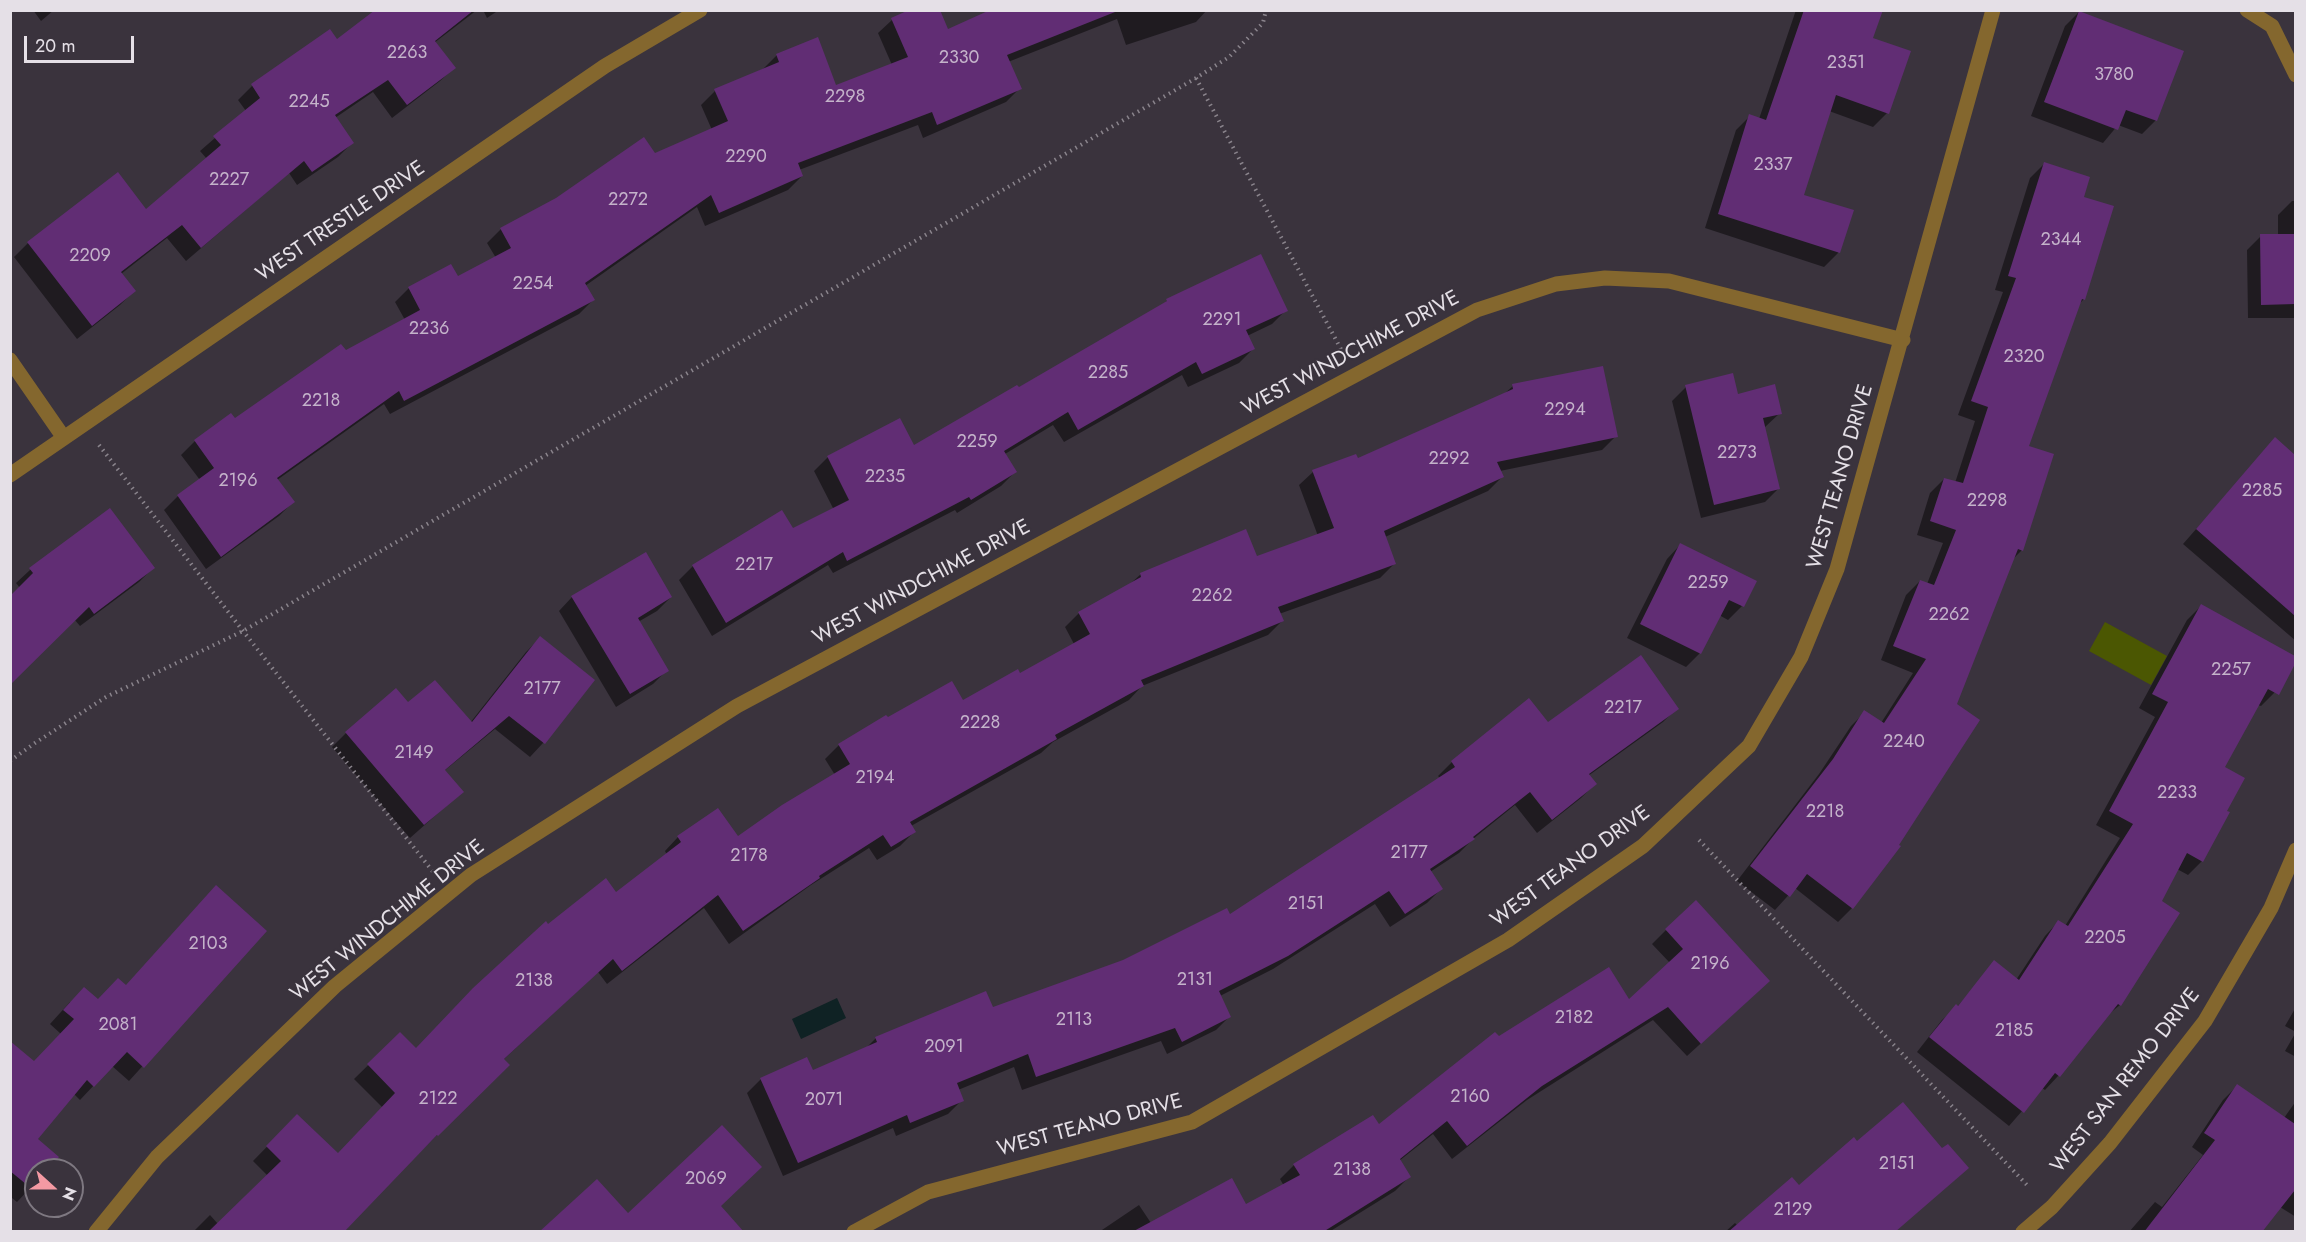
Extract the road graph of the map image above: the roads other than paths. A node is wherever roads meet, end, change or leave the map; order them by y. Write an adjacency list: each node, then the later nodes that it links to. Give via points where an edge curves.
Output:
1 (700, 10): 7 (street, WEST TRESTLE DRIVE, via 605,66)
2 (1993, 10): 5 (street, WEST TEANO DRIVE)
3 (2247, 10): 4 (street, via 2272,26)
4 (2295, 75)
5 (1903, 340): 10 (street, WEST WINDCHIME DRIVE, via 1669,281 1605,278 1556,284 1477,310 736,706 471,875 335,986 157,1156); 11 (street, WEST TEANO DRIVE, via 1837,569 1802,657 1749,746 1643,846 1508,940 1192,1122 928,1192)
6 (10, 360): 7 (street)
7 (64, 438): 8 (street, WEST TRESTLE DRIVE)
8 (10, 475)
9 (2295, 850): 12 (street, WEST SAN REMO DRIVE, via 2271,908 2205,1022 2110,1143 2052,1207)
10 (96, 1232)
11 (854, 1232)
12 (2023, 1232)

